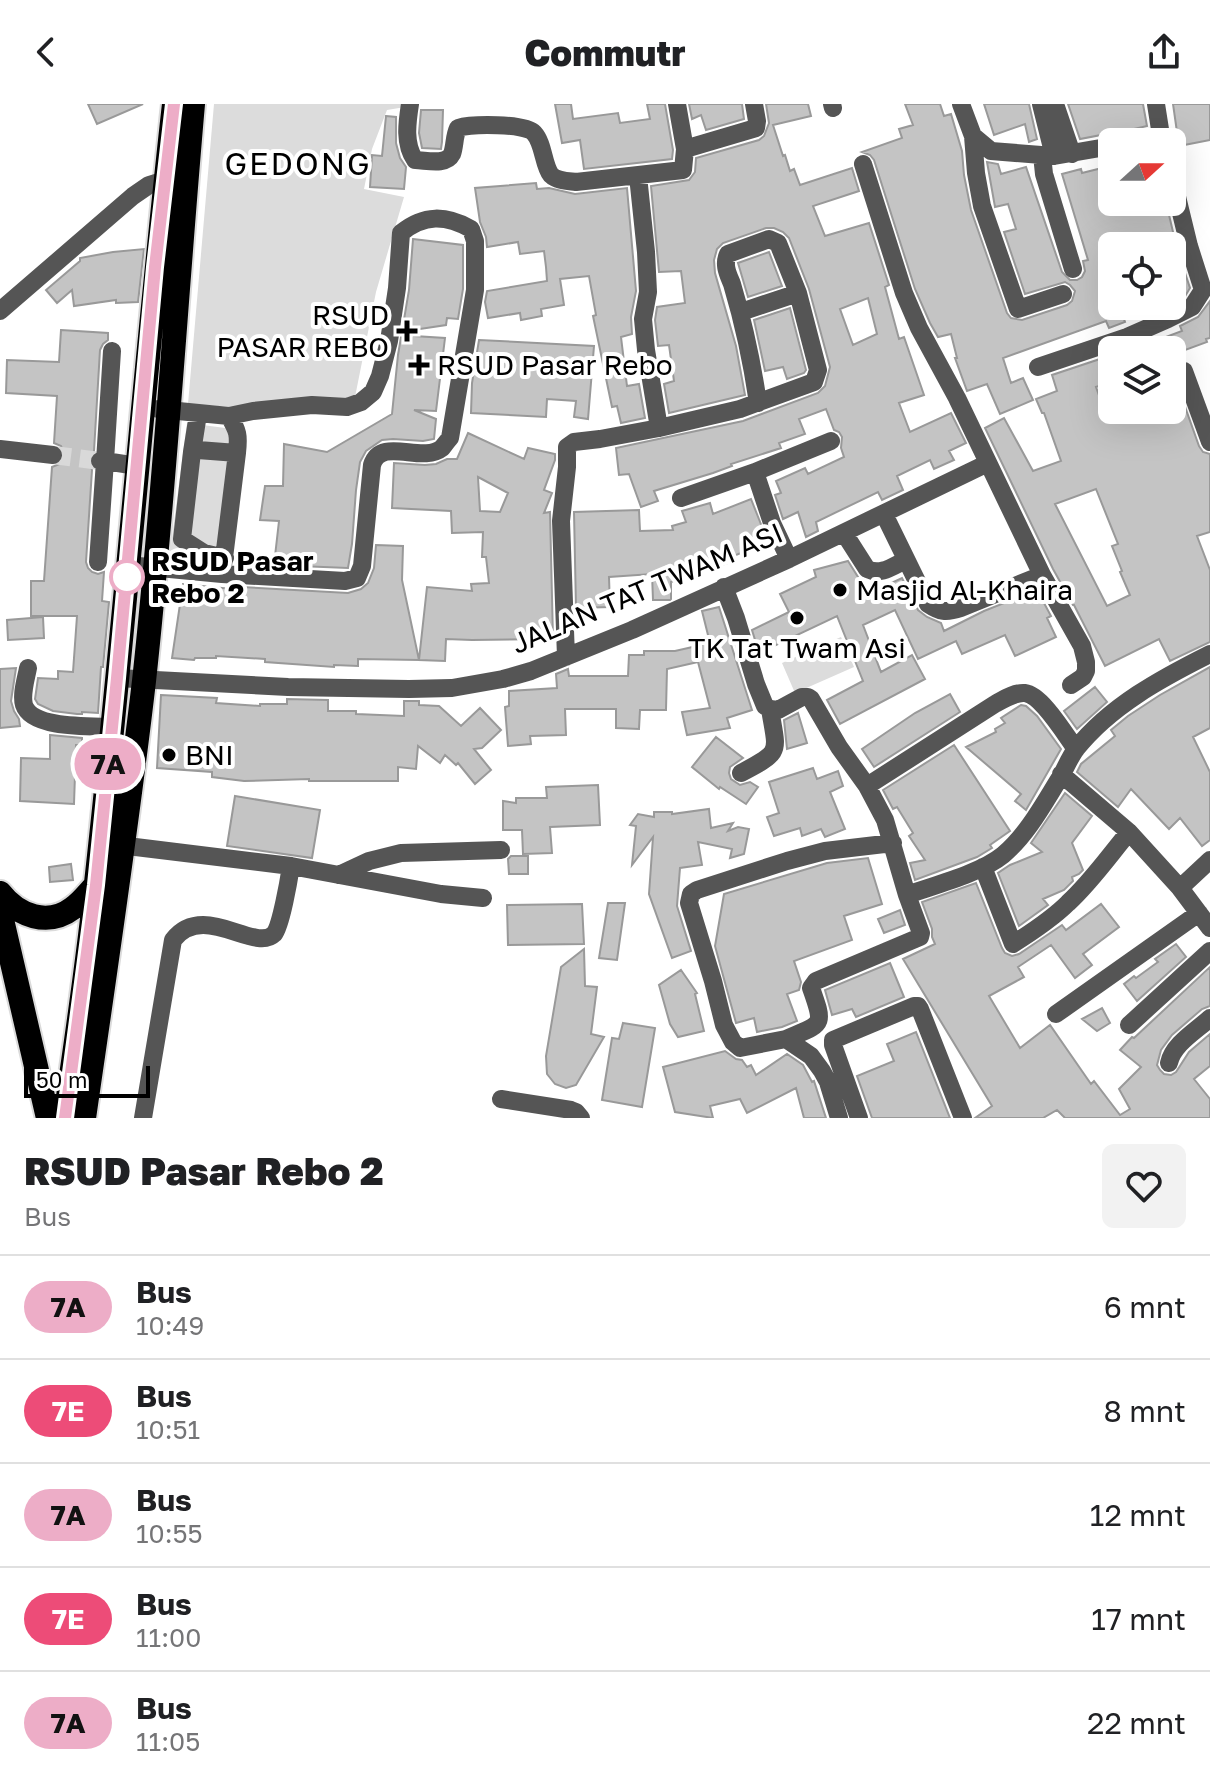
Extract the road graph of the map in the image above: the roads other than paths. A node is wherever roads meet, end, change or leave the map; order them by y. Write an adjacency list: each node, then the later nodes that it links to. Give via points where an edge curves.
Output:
1 (174, 104): 17 (highway)
2 (193, 104): 30 (highway)
3 (410, 104): 16 (street, via 408,150 415,160 449,158 458,128 467,125 515,127 536,134 551,175 559,179)
4 (677, 104): 13 (street)
5 (754, 104): 13 (street, via 756,128)
6 (961, 104): 11 (street)
7 (1041, 104): 14 (street)
8 (1055, 104): 14 (street)
9 (1156, 104): 10 (street)
10 (1159, 128)
11 (973, 136): 14 (street, via 991,151); 22 (street, via 982,206 1018,309)
12 (1098, 148): 14 (street)
13 (685, 149): 16 (street, via 683,170)
14 (1056, 155): 19 (street, via 1044,174)
15 (863, 164): 41 (street, via 904,293)
16 (638, 176): 33 (street, via 648,292 643,319)
17 (165, 180): 23 (street, via 133,196); 29 (highway)
18 (1182, 216): 20 (street)
19 (1073, 269)
20 (1206, 289): 26 (street, via 1192,307 1168,319)
21 (798, 293): 24 (street); 24 (street, via 778,243 769,239 728,254 725,263); 28 (street, via 818,370 814,382)
22 (1063, 294)
23 (0, 311)
24 (741, 312): 28 (street)
25 (112, 351): 40 (street)
26 (1038, 367)
27 (1186, 376): 35 (street)
28 (758, 403): 33 (street)
29 (143, 408): 30 (street); 42 (highway)
30 (168, 410): 31 (street); 53 (highway)
31 (198, 414): 32 (street); 37 (street)
32 (229, 416): 38 (street, via 239,436); 52 (street, via 361,402 373,392 389,341 401,233 429,218 471,229 475,290 450,438 431,453 382,452 375,457 357,578 345,581)
33 (659, 428): 57 (street, via 567,447 561,521)
34 (831, 441): 43 (street)
35 (1210, 442)
36 (0, 449): 39 (street)
37 (192, 452): 38 (street); 47 (street)
38 (237, 453): 52 (street)
39 (53, 455)
40 (102, 461): 42 (street); 50 (street)
41 (988, 463): 45 (street, JALAN TAT TWAM ASI); 54 (street)
42 (137, 466): 51 (highway)
43 (755, 472): 44 (street); 48 (street)
44 (681, 498)
45 (884, 514): 46 (street, JALAN TAT TWAM ASI); 49 (street)
46 (844, 533): 48 (street, JALAN TAT TWAM ASI); 49 (street, via 871,571)
47 (182, 539): 52 (street); 53 (street)
48 (789, 559): 55 (street, JALAN TAT TWAM ASI)
49 (906, 560): 54 (street, via 928,604 938,611 948,612)
50 (98, 562)
51 (128, 565): 53 (street); 59 (highway)
52 (223, 566): 53 (street)
53 (166, 568): 60 (highway)
54 (1042, 575): 61 (street, via 1082,646 1086,671)
55 (724, 587): 57 (street, JALAN TAT TWAM ASI); 62 (street, via 756,684)
56 (1210, 654): 64 (street, via 1114,711)
57 (566, 657): 60 (street, JALAN TAT TWAM ASI, via 503,679 452,688)
58 (28, 668): 63 (street, via 23,697 31,716 49,723)
59 (117, 678): 60 (street, JALAN TAT TWAM ASI); 63 (highway)
60 (144, 680): 70 (highway)
61 (1071, 685)
62 (770, 709): 65 (street, via 773,752); 67 (street, via 802,697 811,699)
63 (112, 727): 70 (highway)
64 (1076, 749): 66 (street); 67 (street, via 1034,697 1016,694)
65 (741, 773)
66 (1061, 774): 68 (street); 74 (street, via 1020,838)
67 (867, 786): 69 (street)
68 (1129, 832): 74 (street, via 1066,905 1013,944); 77 (street)
69 (893, 843): 79 (street); 87 (street, via 825,851 691,894 689,903 733,1042 740,1048)
70 (112, 844): 73 (street); 76 (highway); 92 (highway)
71 (501, 850): 75 (street, via 401,853)
72 (1210, 860): 77 (street)
73 (291, 866): 75 (street); 93 (street, via 273,934 259,938 199,925 173,940)
74 (983, 867): 79 (street)
75 (339, 875): 80 (street)
76 (96, 885): 78 (highway, via 74,908 42,919 9,904); 91 (highway)
77 (1180, 888): 82 (street)
78 (0, 893)
79 (907, 895): 87 (street, via 920,937 816,981 811,988 820,1022)
80 (483, 898)
81 (0, 911): 90 (highway)
82 (1204, 920): 84 (street)
83 (1210, 951): 86 (street)
84 (1056, 1014)
85 (1210, 1018): 88 (street, via 1177,1048)
86 (1129, 1025)
87 (786, 1039): 95 (street, via 822,1071)
88 (1169, 1063)
89 (501, 1099): 94 (street, via 571,1110)
90 (48, 1118)
91 (65, 1118)
92 (84, 1118)
93 (143, 1118)
94 (581, 1118)
95 (839, 1118)
96 (859, 1118): 97 (street, via 833,1040 918,1006)
97 (963, 1118)

